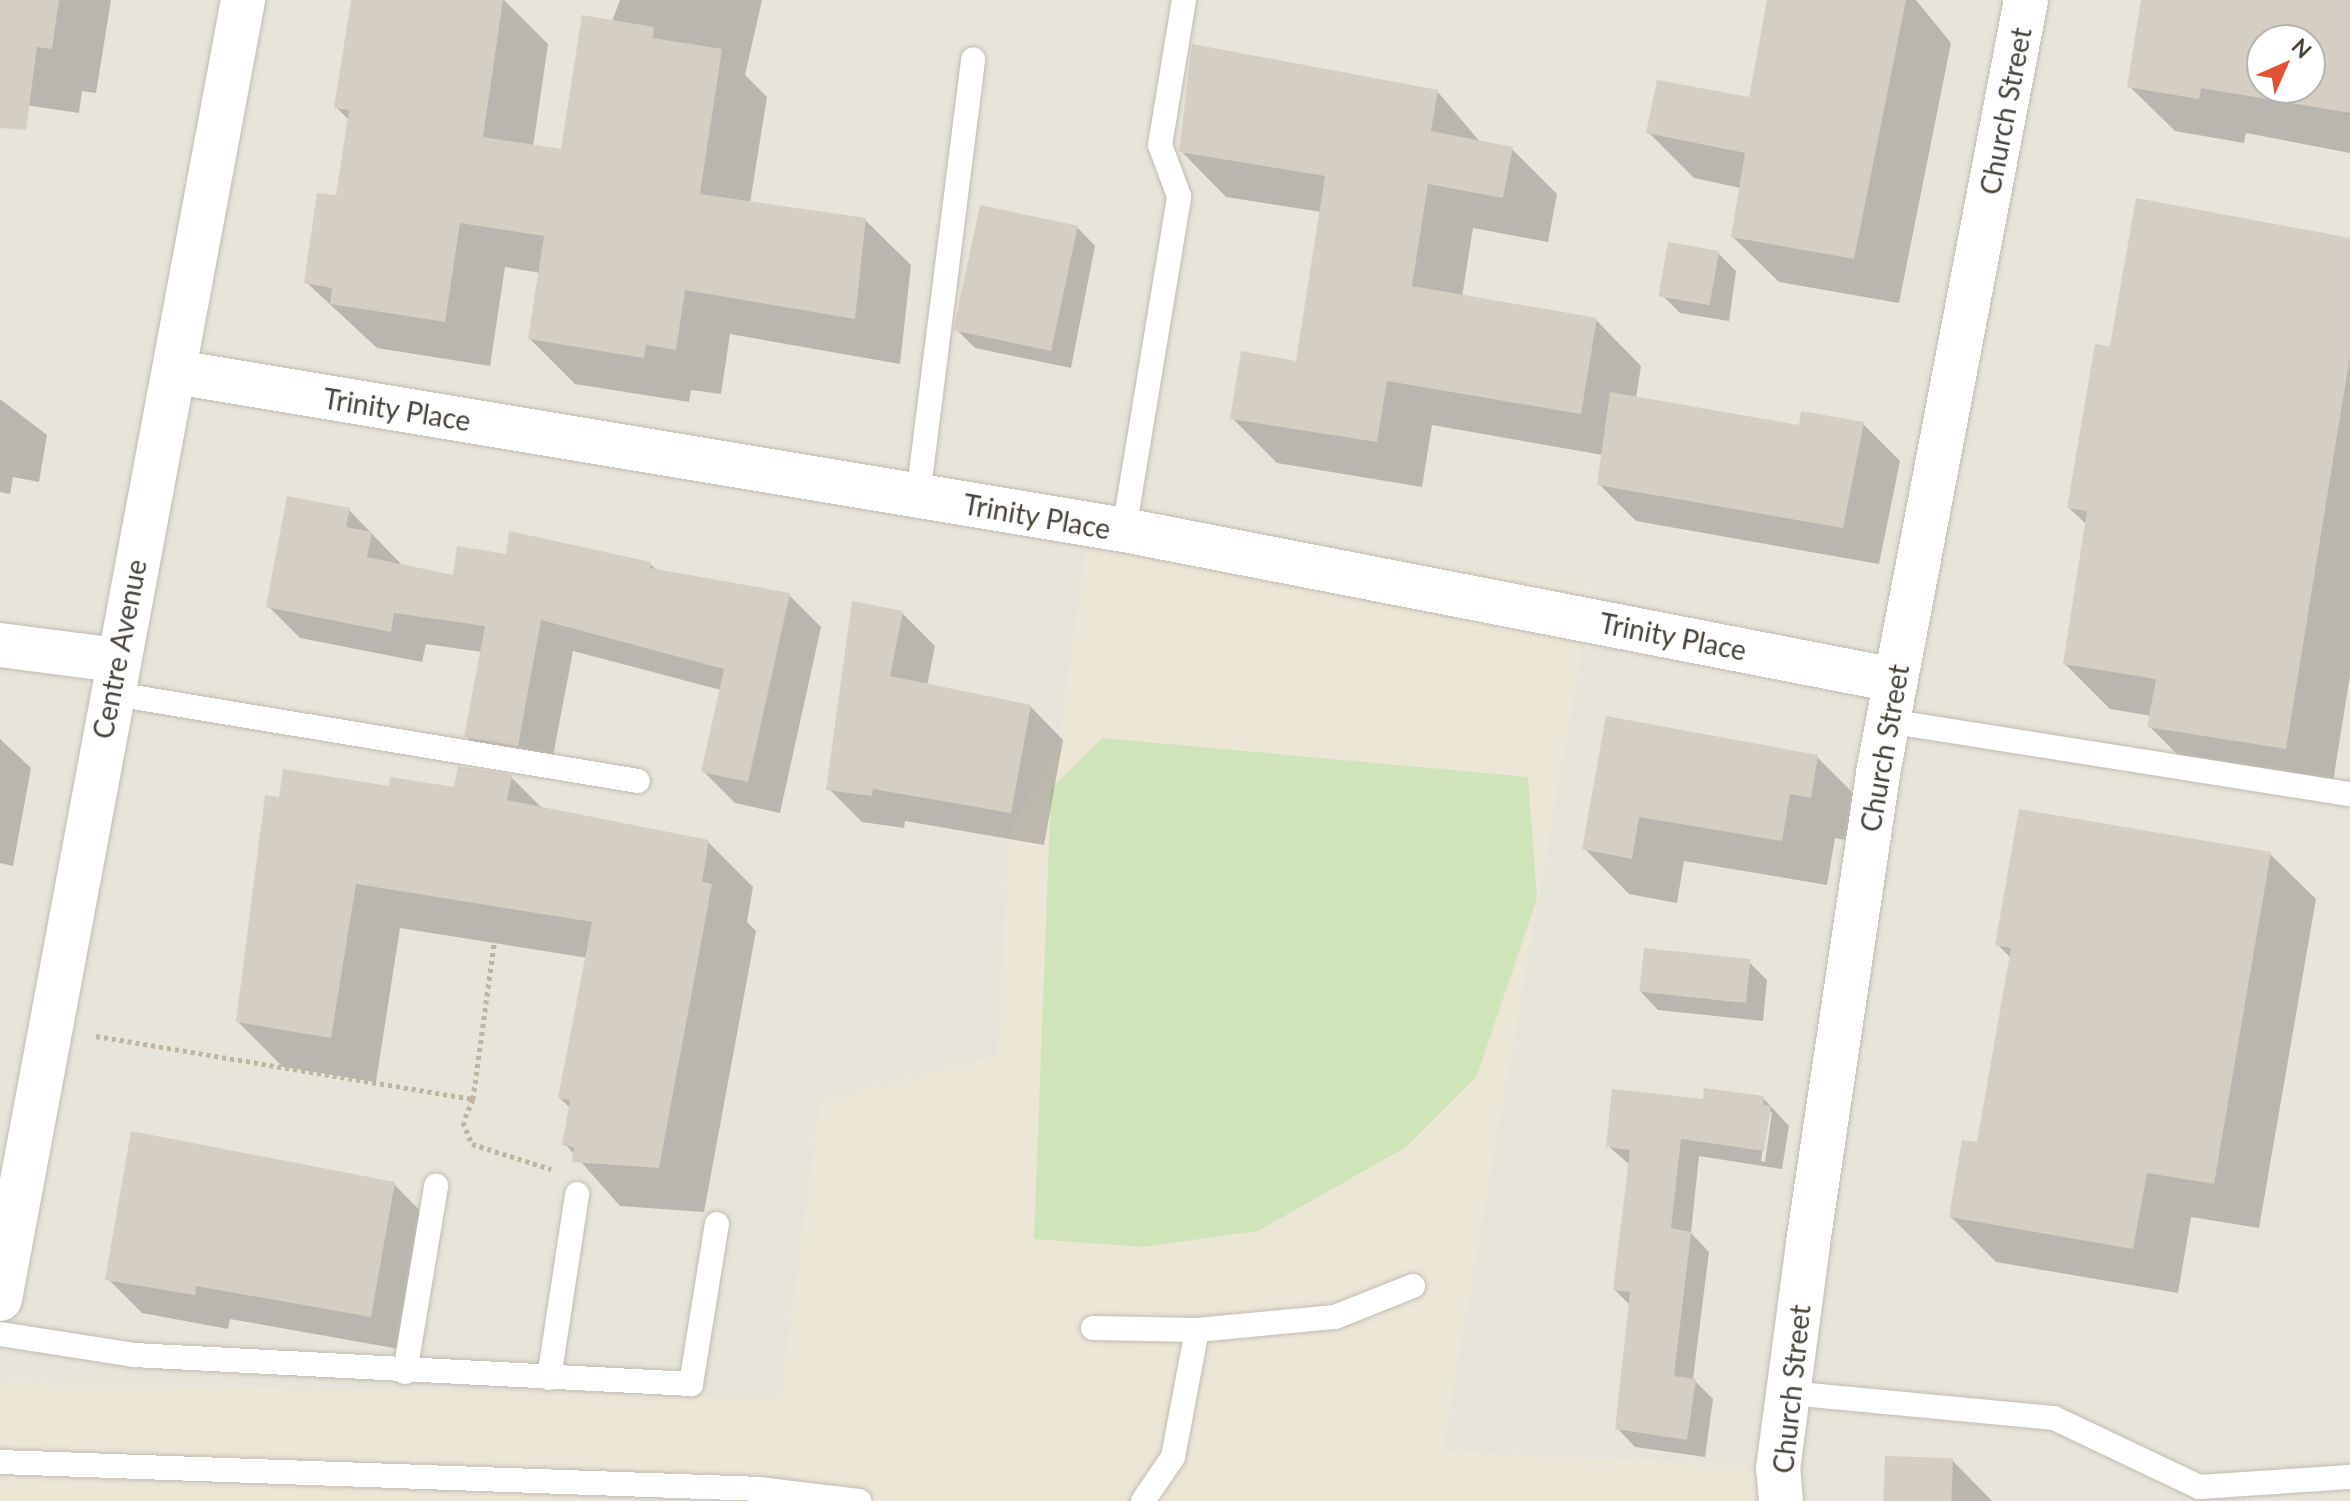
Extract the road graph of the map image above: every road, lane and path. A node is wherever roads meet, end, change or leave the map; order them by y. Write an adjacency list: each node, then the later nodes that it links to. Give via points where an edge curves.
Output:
1 (243, 0): 5 (street, Centre Avenue)
2 (1184, 0): 7 (lane, via 1160,145 1179,196)
3 (2026, 0): 10 (street, Church Street)
4 (973, 59): 6 (lane)
5 (176, 372): 6 (street, Trinity Place); 9 (street, Centre Avenue)
6 (918, 496): 7 (street, Trinity Place)
7 (1124, 530): 10 (street, Trinity Place)
8 (0, 645): 9 (street)
9 (112, 677): 11 (lane); 14 (street, Centre Avenue)
10 (1891, 700): 12 (lane); 26 (street, Church Street)
11 (638, 781)
12 (2350, 794)
13 (495, 937): 15 (path)
14 (48, 1028): 15 (path); 20 (street, Centre Avenue)
15 (473, 1099): 17 (path, via 463,1122 472,1144 557,1170)
16 (436, 1186): 24 (lane)
17 (577, 1194): 25 (lane)
18 (717, 1224): 25 (lane, via 691,1384)
19 (1413, 1286): 22 (lane, via 1335,1317)
20 (0, 1299)
21 (1093, 1328): 22 (lane)
22 (1197, 1330): 30 (lane, via 1173,1457)
23 (0, 1334): 24 (lane, via 134,1355)
24 (405, 1372): 25 (lane)
25 (549, 1378)
26 (1789, 1393): 28 (lane, via 2054,1418 2199,1487); 31 (street, Church Street)
27 (0, 1462): 29 (lane, via 760,1489)
28 (2350, 1477)
29 (859, 1501)
30 (1143, 1501)
31 (1781, 1501)

